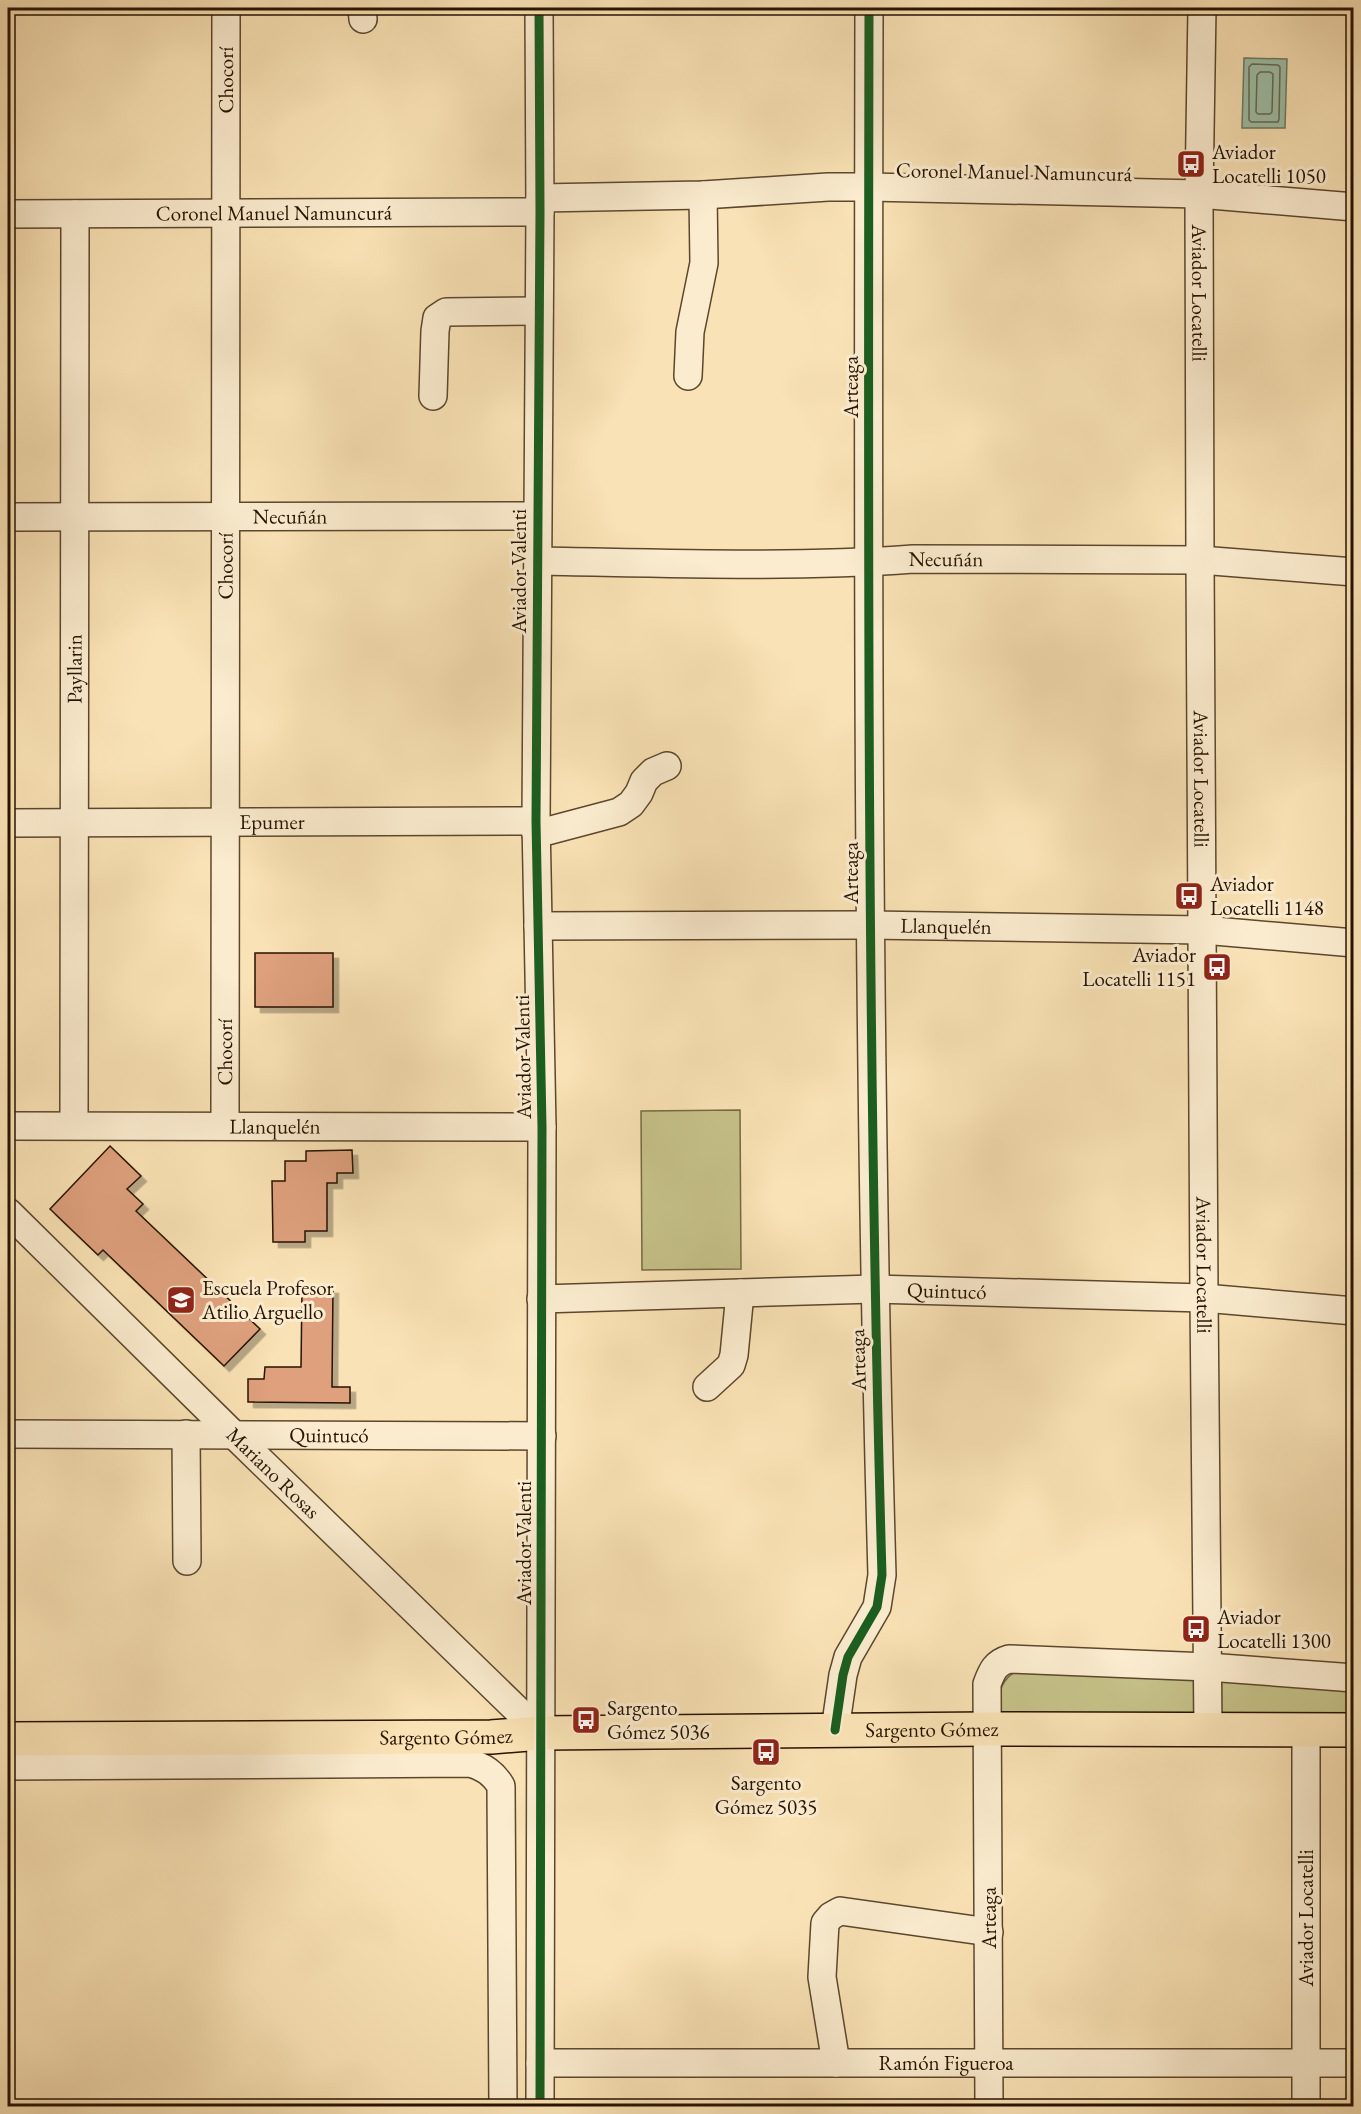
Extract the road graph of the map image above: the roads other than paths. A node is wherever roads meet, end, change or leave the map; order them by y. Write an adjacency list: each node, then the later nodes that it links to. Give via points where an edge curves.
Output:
1 (226, 8): 10 (street, Chocorí)
2 (539, 8): 8 (street, Aviador Valenti)
3 (869, 8): 5 (street, Arteaga)
4 (1202, 8): 6 (street, Aviador Locatelli)
5 (869, 187): 6 (street, Coronel Manuel Namuncurá); 7 (street, Coronel Manuel Namuncurá); 22 (street, Arteaga)
6 (1199, 194): 9 (street, Coronel Manuel Namuncurá); 20 (street, Aviador Locatelli)
7 (703, 195): 8 (street, Coronel Manuel Namuncurá); 14 (street, via 704,263 690,332)
8 (540, 205): 10 (street, Coronel Manuel Namuncurá); 13 (street, Aviador Valenti)
9 (1353, 207)
10 (227, 212): 12 (street, Coronel Manuel Namuncurá); 18 (street, Chocorí)
11 (8, 214): 12 (street, Coronel Manuel Namuncurá)
12 (75, 214): 19 (street, Payllarin)
13 (539, 311): 15 (street, via 446,312 437,318); 16 (street, Aviador Valenti)
14 (688, 376)
15 (433, 396)
16 (537, 516): 18 (street, Necuñán); 21 (street, Aviador Valenti)
17 (8, 517): 19 (street, Necuñán)
18 (227, 517): 19 (street, Necuñán); 26 (street, Chocorí)
19 (74, 518): 25 (street, Payllarin)
20 (1200, 560): 22 (street, Necuñán); 23 (street, Necuñán); 31 (street, Aviador Locatelli)
21 (538, 561): 22 (street, Necuñán); 28 (street, Aviador Valenti)
22 (869, 562): 30 (street, Arteaga)
23 (1353, 572)
24 (667, 766): 28 (street, Epumer, via 653,772 631,804 619,812)
25 (75, 822): 26 (street, Epumer); 27 (street, Epumer); 33 (street, Payllarin)
26 (225, 822): 28 (street, Epumer); 35 (street, Chocorí)
27 (8, 823)
28 (536, 828): 29 (street, Aviador Valenti)
29 (538, 926): 30 (street, Llanquelén); 36 (street, Aviador Valenti)
30 (869, 926): 31 (street, Llanquelén); 38 (street, Arteaga)
31 (1203, 930): 32 (street, Llanquelén); 40 (street, Aviador Locatelli)
32 (1353, 943)
33 (74, 1125): 34 (street, Llanquelén); 35 (street, Llanquelén)
34 (8, 1126)
35 (225, 1126): 36 (street, Llanquelén)
36 (542, 1127): 41 (street, Aviador Valenti)
37 (8, 1212): 46 (street, Mariano Rosas)
38 (874, 1289): 39 (street, Quintucó); 40 (street, Quintucó); 53 (street, Arteaga, via 882,1575 877,1606 848,1657)
39 (740, 1293): 41 (street, Quintucó); 43 (street, via 731,1365)
40 (1204, 1298): 42 (street, Quintucó); 49 (street, Aviador Locatelli)
41 (541, 1299): 47 (street, Aviador Valenti)
42 (1353, 1311)
43 (707, 1387)
44 (8, 1434): 45 (street, Quintucó)
45 (186, 1434): 46 (street, Quintucó); 48 (street)
46 (233, 1434): 47 (street, Quintucó); 56 (street, Mariano Rosas)
47 (542, 1436): 56 (street, Aviador Valenti)
48 (187, 1561)
49 (1208, 1667): 50 (street); 51 (street, Arteaga, via 1000,1661 987,1684); 52 (street, Aviador Locatelli)
50 (1353, 1678)
51 (989, 1729): 52 (main road, Sargento Gómez); 53 (main road, Sargento Gómez); 59 (street, Arteaga)
52 (1208, 1729): 54 (main road, Sargento Gómez)
53 (835, 1730): 56 (main road, Sargento Gómez)
54 (1306, 1730): 55 (main road, Sargento Gómez); 63 (street, Aviador Locatelli)
55 (1353, 1730)
56 (541, 1732): 57 (main road, Sargento Gómez, via 491,1737); 60 (street, Aviador Valenti)
57 (8, 1739)
58 (8, 1766): 65 (street, via 470,1763 495,1775 501,1786)
59 (989, 1932): 61 (street, via 840,1911 831,1916 825,1923 822,1977); 62 (street, Arteaga)
60 (540, 2063): 61 (street, Ramón Figueroa); 66 (street, Aviador Valenti)
61 (836, 2063): 62 (street, Ramón Figueroa)
62 (989, 2063): 63 (street, Ramón Figueroa); 67 (street, Arteaga)
63 (1306, 2063): 64 (street, Ramón Figueroa); 68 (street, Aviador Locatelli)
64 (1353, 2063)
65 (503, 2106)
66 (540, 2106)
67 (989, 2106)
68 (1306, 2106)

